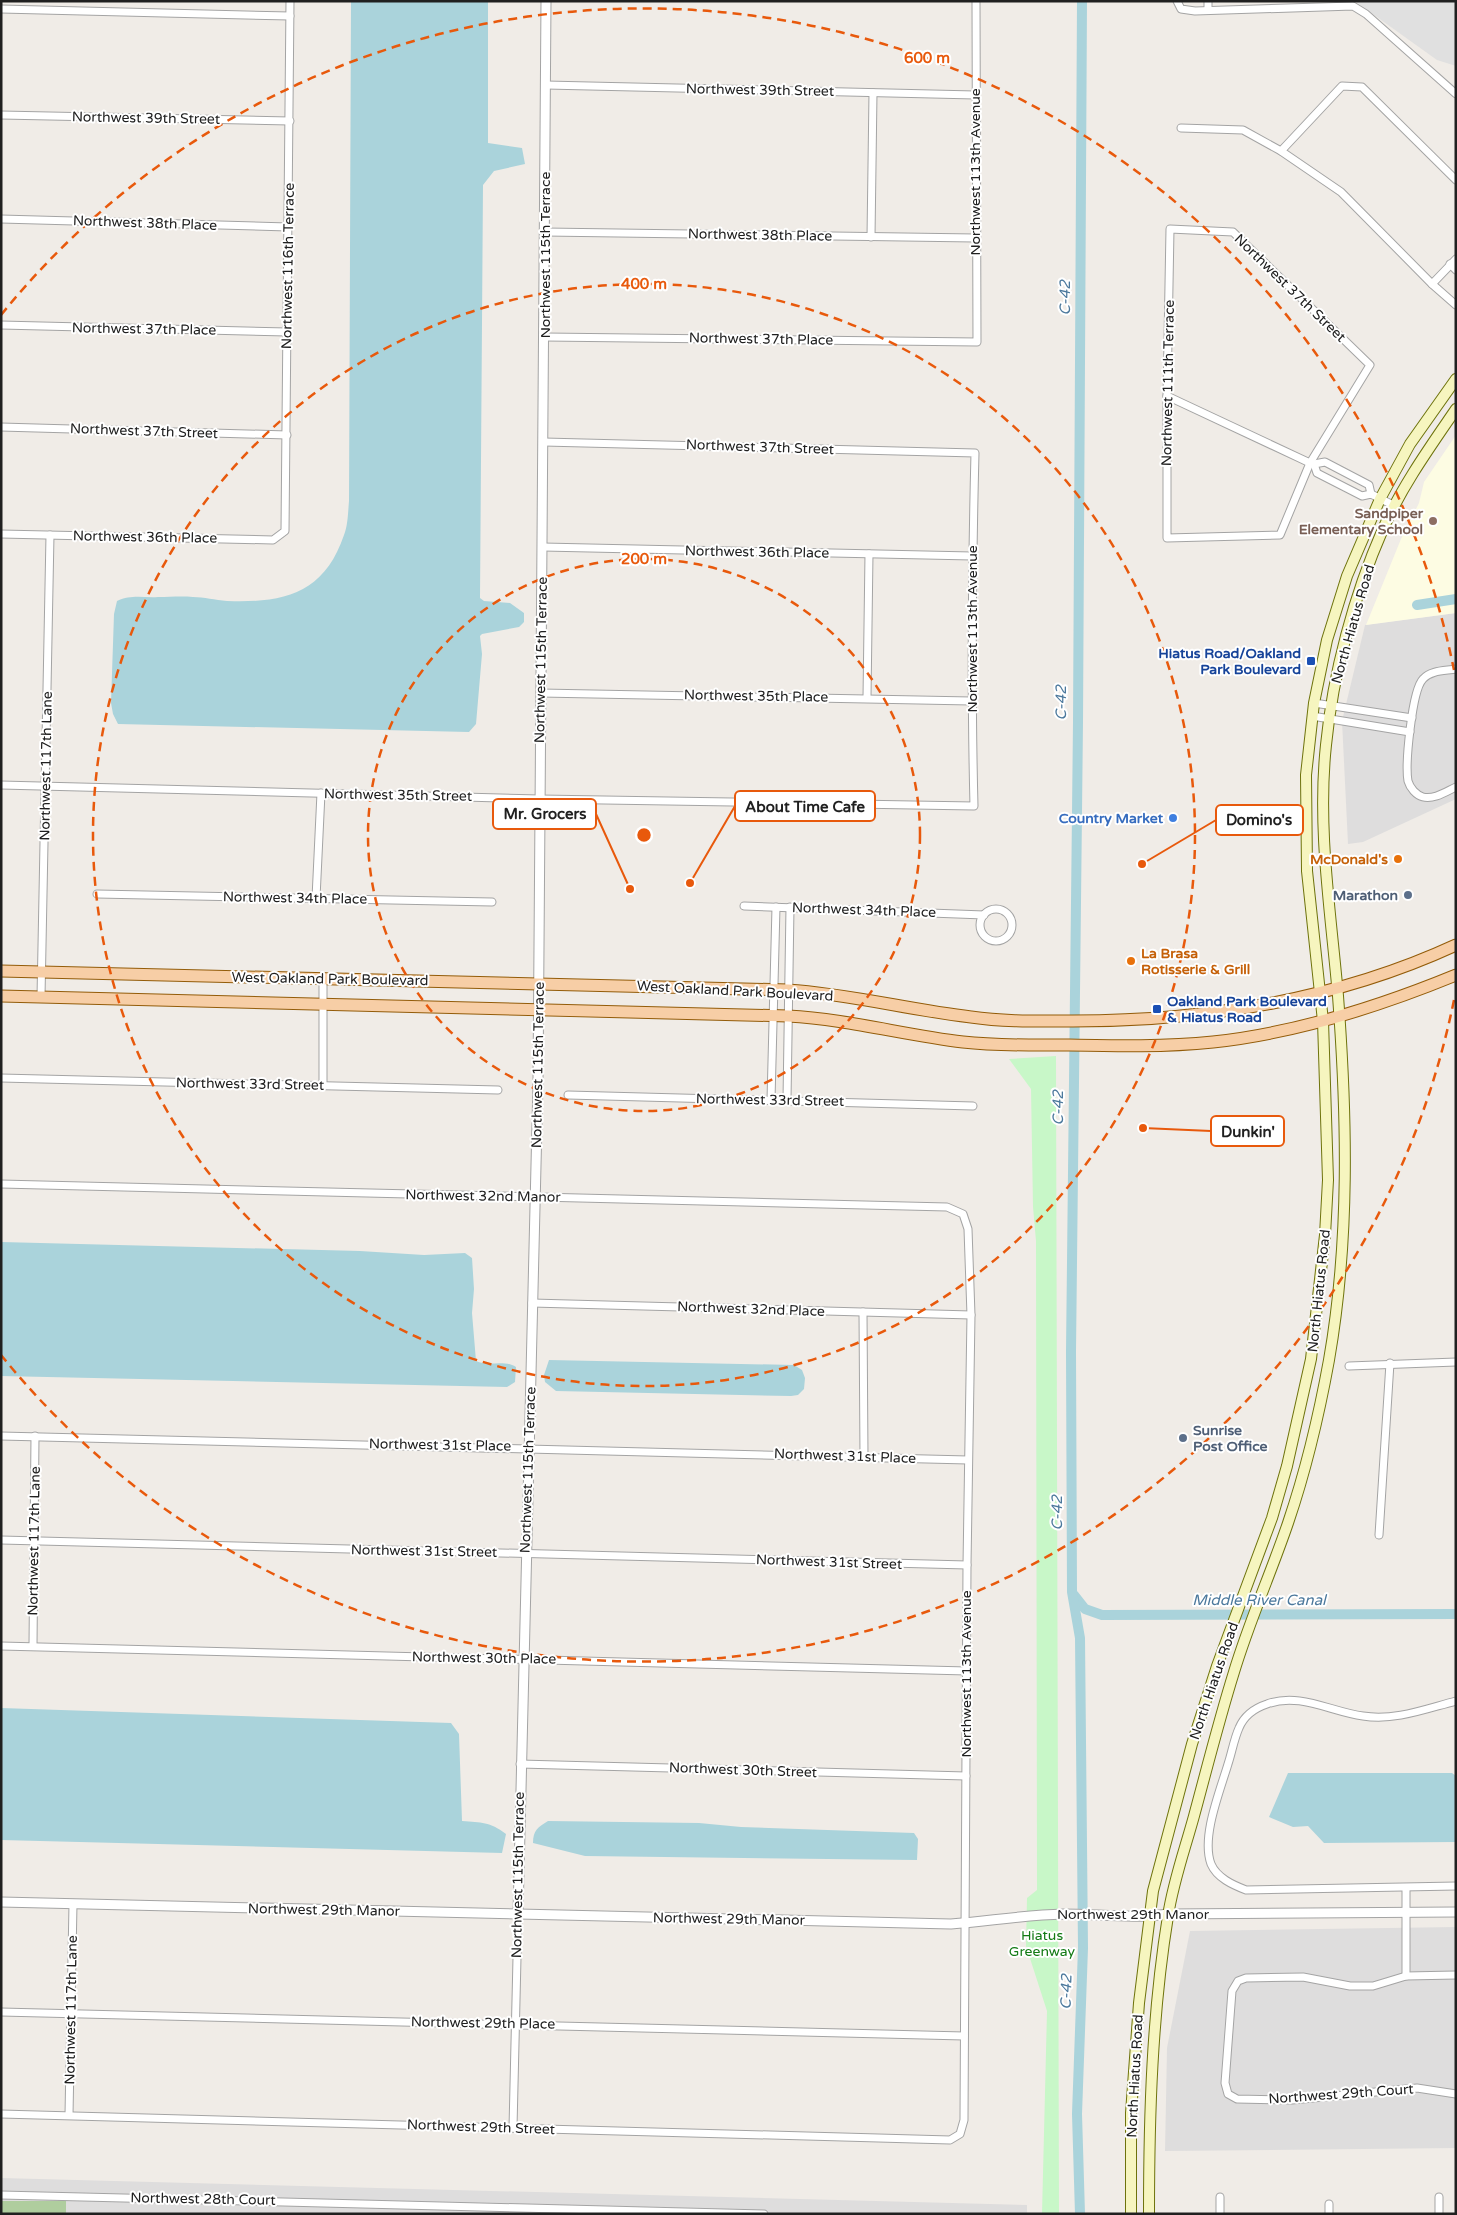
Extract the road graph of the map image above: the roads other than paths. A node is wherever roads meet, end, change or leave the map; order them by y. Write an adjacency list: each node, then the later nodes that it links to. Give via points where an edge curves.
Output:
1 (290, 1): 8 (street, Northwest 116th Terrace)
2 (546, 1): 9 (street, Northwest 115th Terrace)
3 (976, 1): 12 (street, Northwest 113th Avenue)
4 (1177, 1): 7 (street, via 1181,9)
5 (1208, 1): 7 (street)
6 (1, 9): 8 (street)
7 (1208, 10): 11 (street, via 1353,6)
8 (290, 16): 14 (street, Northwest 116th Terrace)
9 (546, 85): 10 (street, Northwest 39th Street); 21 (street, Northwest 115th Terrace)
10 (873, 93): 12 (street, Northwest 39th Street); 22 (street)
11 (1456, 94)
12 (975, 95): 23 (street, Northwest 113th Avenue)
13 (1, 115): 14 (street, Northwest 39th Street)
14 (290, 122): 19 (street, Northwest 116th Terrace)
15 (1181, 128): 16 (street, via 1243,130)
16 (1282, 151): 17 (street, via 1342,86 1362,87); 25 (street, via 1341,192)
17 (1456, 180)
18 (1, 219): 19 (street, Northwest 38th Place)
19 (288, 227): 28 (street, Northwest 116th Terrace)
20 (1170, 229): 32 (street, Northwest 111th Terrace); 38 (street, Northwest 37th Street, via 1233,232 1370,365)
21 (545, 232): 22 (street, Northwest 38th Place); 29 (street, Northwest 115th Terrace)
22 (872, 236): 23 (street, Northwest 38th Place)
23 (976, 238): 30 (street, Northwest 113th Avenue)
24 (1454, 264): 25 (street)
25 (1432, 284): 26 (street)
26 (1456, 305)
27 (1, 325): 28 (street, Northwest 37th Place)
28 (287, 332): 35 (street, Northwest 116th Terrace)
29 (545, 337): 30 (street, Northwest 37th Place); 36 (street, Northwest 115th Terrace)
30 (976, 342)
31 (1456, 379): 39 (main road, North Hiatus Road)
32 (1167, 396): 38 (street); 38 (street, Northwest 111th Terrace, via 1167,538 1280,535)
33 (1456, 409): 40 (main road, North Hiatus Road)
34 (1, 427): 35 (street, Northwest 37th Street)
35 (287, 435): 41 (street, Northwest 116th Terrace)
36 (544, 442): 37 (street, Northwest 37th Street); 44 (street, Northwest 115th Terrace)
37 (976, 453): 46 (street, Northwest 113th Avenue)
38 (1312, 464): 39 (street, via 1317,473 1362,496); 39 (street, via 1325,462 1369,485)
39 (1376, 497): 40 (street); 51 (main road, North Hiatus Road, via 1327,640)
40 (1395, 506): 52 (main road, North Hiatus Road, via 1362,587)
41 (285, 531): 43 (street, Northwest 36th Place, via 273,540)
42 (1, 534): 43 (street, Northwest 36th Place)
43 (50, 535): 58 (street, Northwest 117th Lane)
44 (543, 547): 45 (street, Northwest 36th Place); 48 (street, Northwest 115th Terrace)
45 (869, 554): 46 (street, Northwest 36th Place); 49 (street)
46 (972, 556): 50 (street, Northwest 113th Avenue)
47 (1456, 670): 54 (street, via 1426,676 1419,685)
48 (540, 693): 49 (street, Northwest 35th Place); 61 (street, Northwest 115th Terrace)
49 (867, 697): 50 (street, Northwest 35th Place)
50 (972, 700): 62 (street, Northwest 113th Avenue)
51 (1314, 703): 52 (street); 53 (main road, North Hiatus Road)
52 (1331, 706): 54 (street); 55 (main road, North Hiatus Road)
53 (1312, 716): 55 (street); 79 (main road, North Hiatus Road, via 1306,776 1307,871)
54 (1412, 718): 56 (street)
55 (1329, 719): 56 (street); 76 (main road, North Hiatus Road, via 1323,778 1325,873)
56 (1410, 732): 59 (street, via 1408,779 1412,789 1423,797 1434,797)
57 (1, 785): 58 (street, Northwest 35th Street)
58 (45, 786): 60 (street, Northwest 35th Street); 72 (street, Northwest 117th Lane)
59 (1456, 787)
60 (320, 793): 61 (street, Northwest 35th Street); 64 (street)
61 (540, 799): 62 (street, Northwest 35th Street); 75 (street, Northwest 115th Terrace)
62 (974, 806)
63 (97, 894): 64 (street, Northwest 34th Place)
64 (316, 898): 65 (street, Northwest 34th Place)
65 (492, 902)
66 (744, 906): 67 (street, Northwest 34th Place)
67 (776, 907): 68 (street, Northwest 34th Place); 77 (street)
68 (790, 907): 69 (street, Northwest 34th Place); 78 (street)
69 (984, 915): 69 (street, via 991,910 1005,912 1012,924 1009,934 1001,940 991,940 983,934 980,924)
70 (1456, 945): 76 (main road, West Oakland Park Boulevard)
71 (1, 971): 72 (main road, West Oakland Park Boulevard)
72 (42, 972): 74 (main road, West Oakland Park Boulevard); 81 (street, Northwest 117th Lane)
73 (1456, 975): 86 (main road, West Oakland Park Boulevard)
74 (323, 979): 75 (main road, West Oakland Park Boulevard); 82 (street)
75 (539, 984): 77 (main road, West Oakland Park Boulevard); 83 (street, Northwest 115th Terrace)
76 (1337, 989): 79 (main road, West Oakland Park Boulevard); 86 (main road, North Hiatus Road)
77 (774, 990): 78 (main road, West Oakland Park Boulevard); 84 (street)
78 (788, 990): 79 (main road, West Oakland Park Boulevard, via 973,1018 1041,1021 1202,1016); 85 (street)
79 (1321, 993): 87 (main road, North Hiatus Road)
80 (1, 996): 81 (main road, West Oakland Park Boulevard)
81 (41, 997): 82 (main road, West Oakland Park Boulevard)
82 (323, 1004): 83 (main road, West Oakland Park Boulevard); 89 (street)
83 (539, 1009): 84 (main road, West Oakland Park Boulevard); 96 (street, Northwest 115th Terrace)
84 (773, 1015): 85 (main road, West Oakland Park Boulevard); 92 (street)
85 (788, 1016): 87 (main road, West Oakland Park Boulevard, via 842,1020 963,1042 1111,1046 1214,1041); 93 (street)
86 (1339, 1016): 87 (main road, West Oakland Park Boulevard); 127 (main road, North Hiatus Road, via 1344,1098 1344,1214 1330,1351 1304,1470 1234,1671)
87 (1323, 1021): 129 (main road, North Hiatus Road, via 1328,1180 1311,1359 1272,1518 1192,1744)
88 (1, 1078): 89 (street, Northwest 33rd Street)
89 (323, 1085): 90 (street, Northwest 33rd Street)
90 (498, 1090)
91 (568, 1095): 92 (street, Northwest 33rd Street)
92 (772, 1100): 93 (street, Northwest 33rd Street)
93 (787, 1100): 94 (street, Northwest 33rd Street)
94 (973, 1106)
95 (1, 1184): 96 (street, Northwest 32nd Manor)
96 (536, 1197): 97 (street, Northwest 32nd Manor, via 948,1207); 98 (street, Northwest 115th Terrace)
97 (964, 1214): 100 (street, Northwest 113th Avenue, via 968,1229)
98 (532, 1303): 99 (street, Northwest 32nd Place); 106 (street, Northwest 115th Terrace)
99 (863, 1312): 100 (street, Northwest 32nd Place); 107 (street)
100 (971, 1315): 108 (street, Northwest 113th Avenue)
101 (1456, 1362): 102 (street)
102 (1390, 1363): 103 (street); 109 (street)
103 (1349, 1366)
104 (1, 1436): 105 (street, Northwest 31st Place)
105 (35, 1436): 106 (street, Northwest 31st Place); 111 (street, Northwest 117th Lane)
106 (530, 1447): 107 (street, Northwest 31st Place); 112 (street, Northwest 115th Terrace)
107 (864, 1457): 108 (street, Northwest 31st Place)
108 (968, 1460): 113 (street, Northwest 113th Avenue)
109 (1379, 1535)
110 (1, 1540): 111 (street, Northwest 31st Street)
111 (33, 1541): 112 (street, Northwest 31st Street); 115 (street, Northwest 117th Lane)
112 (526, 1553): 113 (street, Northwest 31st Street); 116 (street, Northwest 115th Terrace)
113 (967, 1565): 117 (street, Northwest 113th Avenue)
114 (1, 1646): 115 (street, Northwest 30th Place)
115 (32, 1646): 116 (street, Northwest 30th Place)
116 (523, 1659): 117 (street, Northwest 30th Place); 119 (street, Northwest 115th Terrace)
117 (966, 1671): 120 (street, Northwest 113th Avenue)
118 (1456, 1701): 122 (street, via 1396,1717 1363,1716 1307,1701 1283,1700 1266,1704 1248,1714 1239,1727 1212,1819 1208,1842 1211,1864 1228,1884 1246,1890)
119 (520, 1764): 120 (street, Northwest 30th Street); 128 (street, Northwest 115th Terrace)
120 (966, 1776): 130 (street, Northwest 113th Avenue)
121 (1456, 1886): 122 (street)
122 (1406, 1888): 125 (street)
123 (1, 1902): 124 (street, Northwest 29th Manor)
124 (73, 1904): 128 (street, Northwest 29th Manor); 134 (street, Northwest 117th Lane)
125 (1406, 1912): 126 (street, Northwest 29th Manor); 127 (street, Northwest 29th Manor); 132 (street)
126 (1456, 1912)
127 (1168, 1914): 129 (street, Northwest 29th Manor); 148 (main road, North Hiatus Road, via 1156,2005 1149,2122)
128 (518, 1915): 130 (street, Northwest 29th Manor); 135 (street, Northwest 115th Terrace)
129 (1149, 1917): 130 (street, Northwest 29th Manor, via 1064,1914); 147 (main road, North Hiatus Road, via 1131,2113)
130 (965, 1923): 136 (street, Northwest 113th Avenue)
131 (1456, 1975): 132 (street)
132 (1406, 1976): 137 (street, Northwest 29th Court, via 1372,1986 1350,1986 1303,1978 1246,1978 1238,1981 1232,1991 1225,2083 1228,2094 1237,2099 1292,2100 1418,2088)
133 (1, 2012): 134 (street, Northwest 29th Place)
134 (71, 2013): 135 (street, Northwest 29th Place); 139 (street, Northwest 117th Lane)
135 (515, 2023): 136 (street, Northwest 29th Place); 140 (street, Northwest 115th Terrace)
136 (964, 2036): 141 (street, Northwest 113th Avenue, via 964,2120)
137 (1456, 2094)
138 (1, 2114): 139 (street, Northwest 29th Street)
139 (69, 2116): 140 (street, Northwest 29th Street)
140 (513, 2128): 141 (street, Northwest 29th Street, via 950,2140)
141 (960, 2134)
142 (1, 2195): 146 (street, Northwest 28th Court)
143 (1220, 2197): 149 (street)
144 (1439, 2197): 151 (street)
145 (1329, 2204): 150 (street)
146 (764, 2214)
147 (1131, 2214)
148 (1149, 2214)
149 (1220, 2214)
150 (1329, 2214)
151 (1439, 2214)

